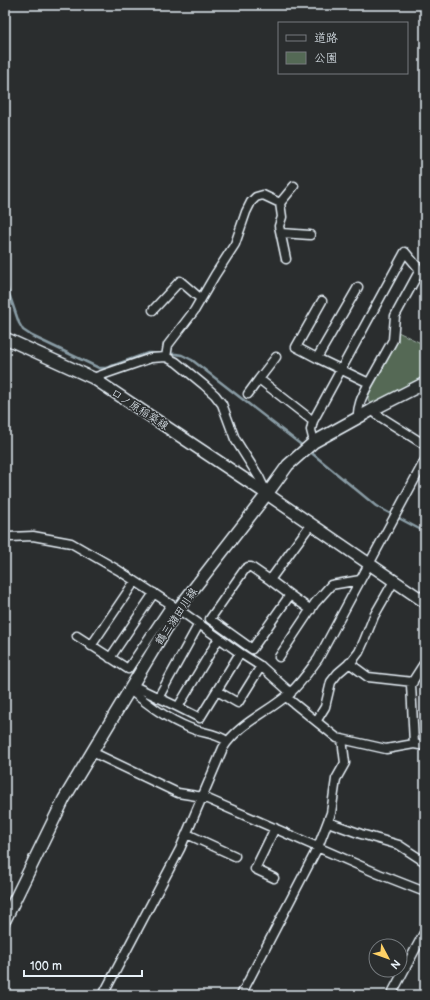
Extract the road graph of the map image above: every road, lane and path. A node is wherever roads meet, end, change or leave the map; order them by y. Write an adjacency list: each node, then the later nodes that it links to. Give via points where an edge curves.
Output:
1 (294, 186): 2 (street)
2 (280, 203): 3 (street); 7 (street, via 262,195 251,202 235,244)
3 (281, 233): 4 (street); 5 (street)
4 (310, 235)
5 (286, 259)
6 (358, 288): 13 (street)
7 (201, 299): 9 (street, via 180,281); 11 (street, via 168,345)
8 (322, 301): 13 (street, via 296,347)
9 (153, 310)
10 (5, 338): 15 (main road, 口ノ原稲築線)
11 (166, 357): 15 (street, via 151,358); 26 (street, via 204,385 222,404 235,439)
12 (276, 357): 16 (street)
13 (317, 358): 14 (street)
14 (340, 369): 17 (street); 17 (street, via 405,252 420,270 395,316 393,340); 22 (street)
15 (92, 378): 26 (main road, 口ノ原稲築線)
16 (259, 380): 19 (street); 22 (street)
17 (369, 383): 21 (street, via 357,409)
18 (425, 383): 20 (main road, 鶴三潴田川線)
19 (248, 394)
20 (372, 410): 21 (main road, 鶴三潴田川線); 24 (street)
21 (358, 418): 23 (main road, 鶴三潴田川線)
22 (313, 421): 23 (street, via 311,430)
23 (314, 442): 26 (main road, 鶴三潴田川線, via 288,465)
24 (425, 445)
25 (425, 460): 29 (street)
26 (267, 494): 27 (main road, 口ノ原稲築線); 37 (main road, 鶴三潴田川線)
27 (311, 524): 29 (main road, 口ノ原稲築線); 30 (street)
28 (5, 536): 32 (street, via 33,536 71,544)
29 (368, 564): 31 (street); 33 (main road, 口ノ原稲築線)
30 (270, 580): 35 (street); 35 (street, via 248,567 210,619 252,649)
31 (360, 580): 38 (street, via 331,585); 52 (street, via 318,659)
32 (135, 581): 34 (street); 42 (street)
33 (394, 581): 36 (main road, 口ノ原稲築線); 47 (street, via 374,616 359,652)
34 (154, 593): 37 (street); 45 (street)
35 (290, 595): 38 (street)
36 (425, 602)
37 (175, 607): 39 (street); 45 (street, via 128,669); 50 (main road, 鶴三潴田川線)
38 (311, 610): 44 (street)
39 (199, 624): 41 (street); 53 (street)
40 (77, 636): 42 (street)
41 (219, 638): 43 (street); 54 (street)
42 (91, 646): 45 (street)
43 (240, 653): 48 (street); 51 (street)
44 (279, 657)
45 (110, 658)
46 (425, 662): 49 (street)
47 (349, 663): 49 (street, via 368,677); 55 (street, via 331,682 325,707)
48 (261, 666): 51 (street, via 238,703); 52 (street)
49 (413, 682): 58 (street)
50 (131, 688): 53 (street); 57 (street, via 153,708 174,721 194,730 219,735); 60 (main road, 鶴三潴田川線)
51 (216, 691): 54 (street, via 200,718)
52 (288, 695): 55 (street); 57 (street)
53 (158, 698): 54 (street)
54 (178, 707)
55 (317, 720): 56 (street, via 330,733)
56 (342, 739): 58 (street, via 386,749); 62 (street, via 345,763 336,779)
57 (227, 741): 61 (street)
58 (414, 744): 59 (street)
59 (425, 746)
60 (92, 752): 61 (street, via 178,793); 70 (main road, 鶴三潴田川線, via 64,799)
61 (203, 797): 63 (street); 64 (street)
62 (328, 822): 65 (street); 67 (street, via 399,844)
63 (275, 828): 65 (street); 68 (street, via 254,869)
64 (187, 834): 66 (street); 72 (street)
65 (318, 847): 69 (street); 73 (street)
66 (235, 856)
67 (425, 862)
68 (274, 878)
69 (425, 892)
70 (5, 920)
71 (425, 931): 74 (street)
72 (103, 995)
73 (242, 995)
74 (391, 995)

